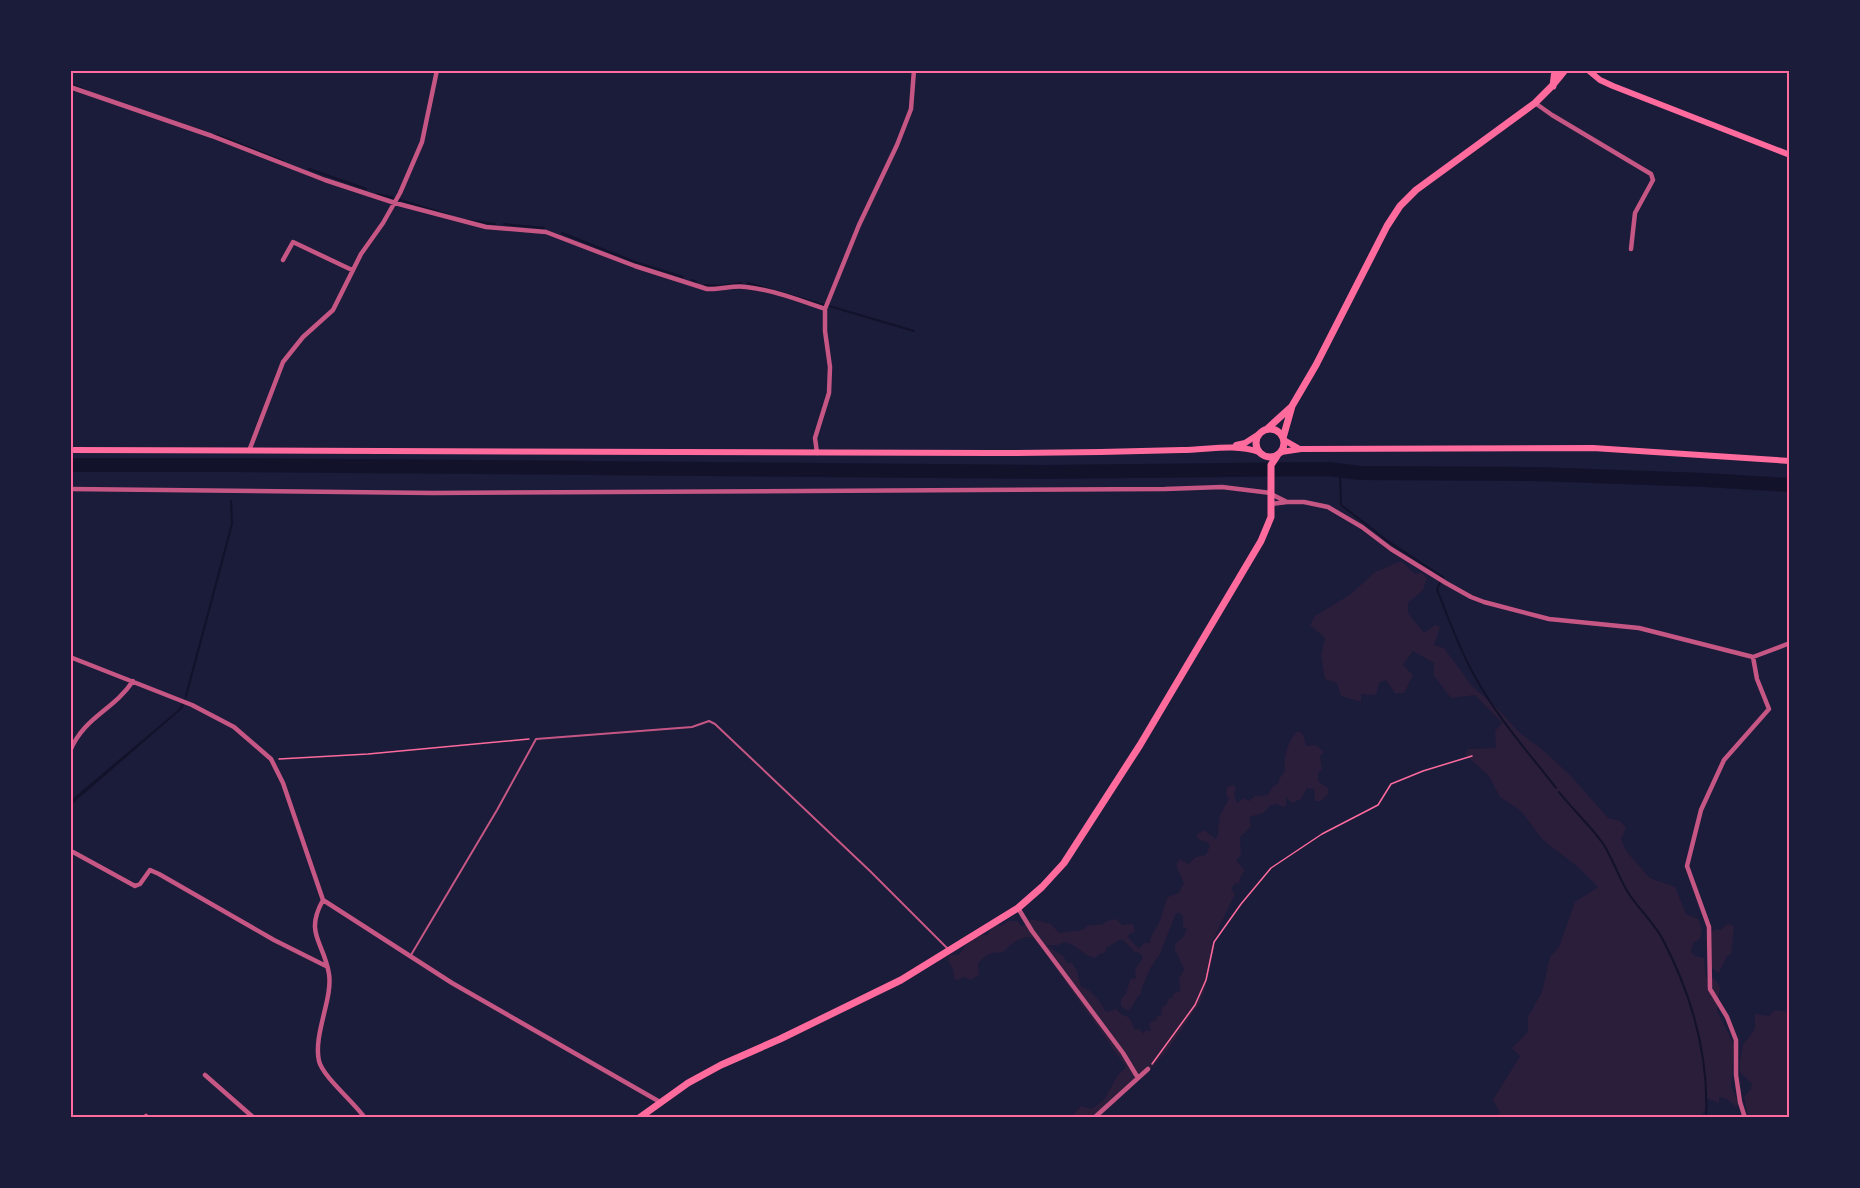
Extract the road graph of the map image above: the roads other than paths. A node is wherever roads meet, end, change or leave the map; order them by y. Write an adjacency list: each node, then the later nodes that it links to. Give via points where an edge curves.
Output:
1 (437, 70): 12 (street, via 422,142)
2 (914, 70): 16 (street, via 911,109)
3 (1555, 70): 7 (main road)
4 (1565, 70): 7 (main road)
5 (1588, 70): 9 (main road, via 1600,80)
6 (1595, 70): 9 (main road)
7 (1552, 86): 10 (main road)
8 (70, 87): 12 (street)
9 (1621, 88): 11 (main road)
10 (1535, 103): 13 (street, via 1651,174 1653,180 1635,213); 17 (main road, via 1416,190 1400,206)
11 (1790, 155)
12 (395, 203): 15 (street); 16 (street, via 486,227 546,232 707,289 743,286)
13 (1630, 249)
14 (283, 260): 15 (street, via 293,242)
15 (352, 270): 24 (street, via 333,310 283,362)
16 (825, 309): 25 (street, via 829,393 815,438)
17 (1292, 406): 18 (main road); 20 (main road)
18 (1267, 429): 19 (main road); 20 (main road, via 1275,429)
19 (1259, 434): 21 (main road); 26 (main road, via 1256,441)
20 (1284, 439): 22 (main road); 27 (main road)
21 (1230, 447): 25 (main road); 26 (main road)
22 (1301, 448): 27 (main road); 28 (main road, via 1593,448)
23 (70, 450): 24 (main road)
24 (249, 451): 25 (main road)
25 (817, 453)
26 (1261, 454): 27 (main road); 29 (main road)
27 (1279, 454): 29 (main road)
28 (1790, 461)
29 (1271, 465): 31 (main road)
30 (70, 489): 31 (street, via 445,493 1208,487)
31 (1271, 492): 32 (street); 33 (main road)
32 (1287, 502): 33 (street); 36 (street, via 1328,507 1446,584 1484,602 1549,620 1639,628)
33 (1271, 504): 41 (main road, via 1269,523 1261,541 1140,745 1064,863)
34 (1790, 644): 36 (street)
35 (70, 657): 37 (street)
36 (1753, 657): 53 (street, via 1769,709 1724,760 1701,810 1687,866 1708,927 1710,989 1736,1040 1736,1075)
37 (133, 681): 38 (street, via 117,700 85,725); 40 (street, via 234,727 271,759)
38 (70, 751)
39 (72, 852): 44 (street, via 135,886 150,870 159,873)
40 (323, 900): 43 (street); 44 (street, via 313,924)
41 (1018, 908): 42 (main road); 47 (street)
42 (949, 950): 43 (lane, via 712,721 693,727 536,738); 48 (main road, via 884,989 721,1065)
43 (411, 955): 48 (street)
44 (326, 966): 50 (street, via 329,983 319,1062)
45 (1148, 1069): 47 (street)
46 (205, 1075): 49 (street)
47 (1138, 1078): 52 (street)
48 (660, 1102): 51 (main road)
49 (254, 1118)
50 (365, 1118)
51 (639, 1118)
52 (1094, 1118)
53 (1745, 1118)

